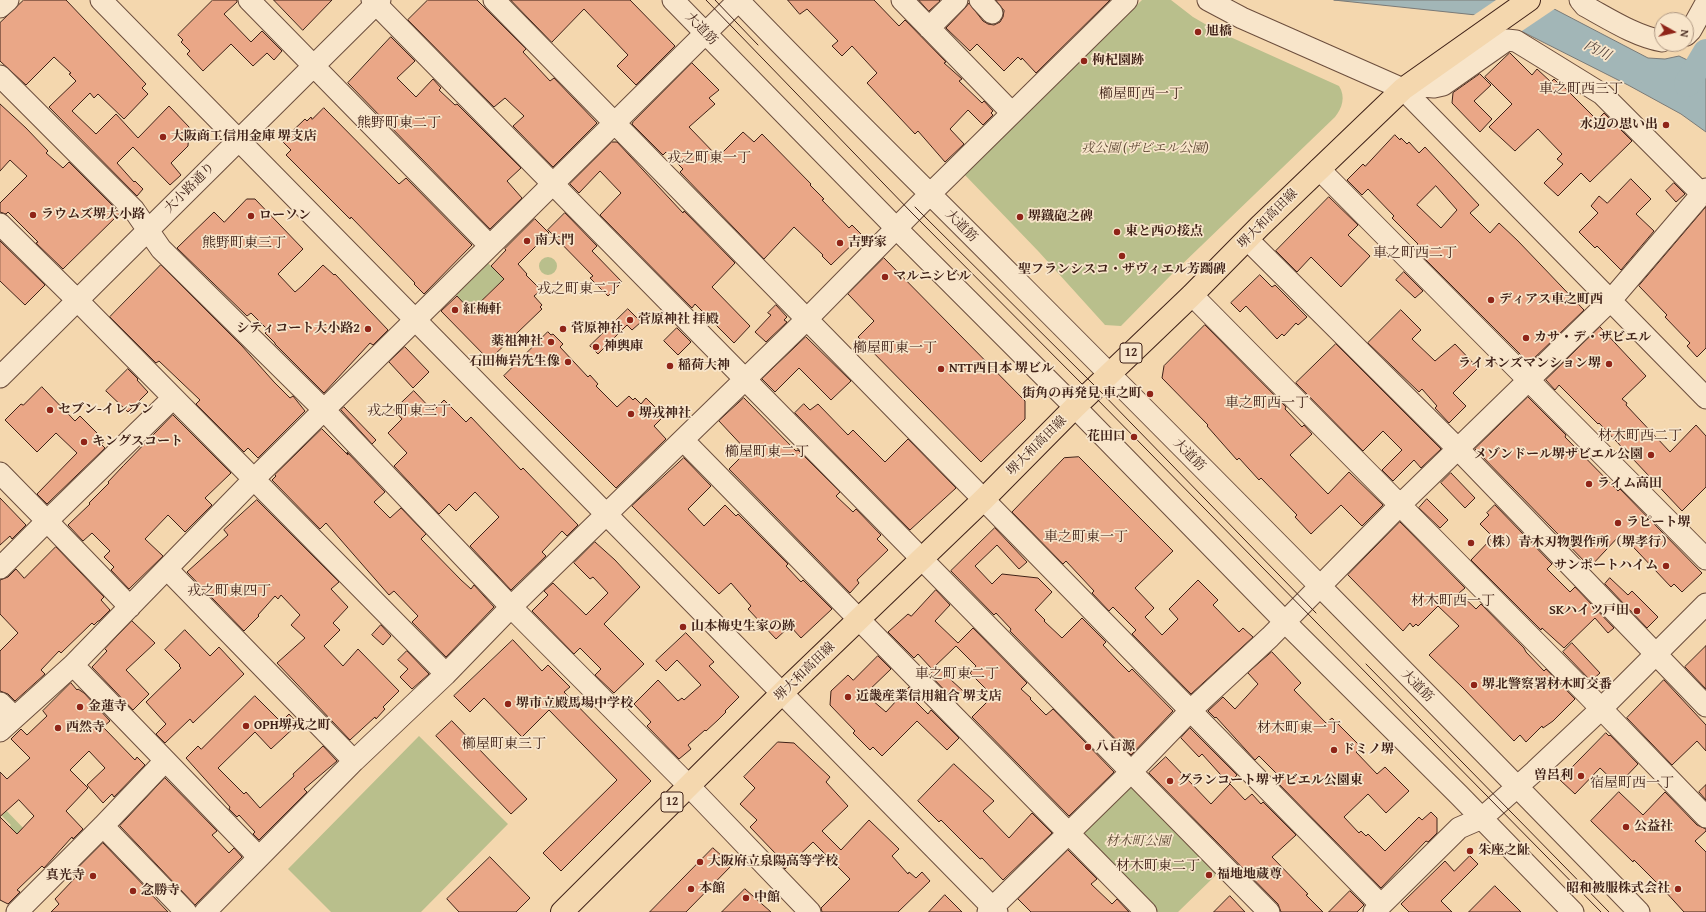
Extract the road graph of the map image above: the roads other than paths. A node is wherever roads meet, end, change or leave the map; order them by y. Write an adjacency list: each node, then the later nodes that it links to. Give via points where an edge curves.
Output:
1 (8, 0): 15 (street)
2 (101, 0): 26 (street)
3 (249, 0): 21 (street)
4 (494, 0): 25 (street)
5 (673, 0): 18 (street, 大道筋)
6 (739, 0): 18 (street); 30 (street, 大道筋)
7 (902, 0): 17 (street)
8 (957, 0): 17 (street)
9 (1208, 0): 23 (street, via 1242,18)
10 (1529, 0): 19 (main road, 堺大和高田線 / 12)
11 (1580, 0): 20 (street, via 1585,6)
12 (376, 1): 21 (street, 大小路通り); 28 (street)
13 (1125, 1): 24 (street)
14 (1706, 4): 16 (street)
15 (0, 7)
16 (1694, 25)
17 (929, 28): 24 (street)
18 (706, 33): 25 (street); 32 (street, 大道筋)
19 (1499, 33): 23 (main road, 堺大和高田線 / 12); 29 (street, via 1602,94)
20 (1654, 40)
21 (314, 65): 26 (street, 大小路通り); 35 (street)
22 (0, 76): 33 (street, via 134,210)
23 (1406, 87): 27 (main road, 堺大和高田線 / 12); 38 (street)
24 (1012, 112): 30 (street)
25 (614, 124): 28 (street); 39 (street)
26 (238, 141): 33 (street, 大小路通り); 40 (street)
27 (1319, 169): 34 (main road, 堺大和高田線 / 12); 44 (street)
28 (553, 184): 35 (street); 43 (street)
29 (1704, 192): 38 (street)
30 (929, 195): 32 (street); 41 (street, 大道筋)
31 (0, 224): 37 (street)
32 (896, 228): 39 (street); 47 (street, 大道筋)
33 (148, 230): 37 (street, 大小路通り); 48 (street, via 161,249)
34 (1247, 239): 36 (main road, 堺大和高田線 / 12); 50 (street)
35 (490, 246): 40 (street)
36 (1192, 295): 41 (main road, 堺大和高田線 / 12); 54 (street)
37 (77, 300): 42 (street, 大小路通り); 45 (street)
38 (1611, 300): 44 (street); 46 (street)
39 (807, 319): 43 (street); 53 (street)
40 (415, 321): 48 (street); 55 (street)
41 (1109, 375): 47 (main road, 堺大和高田線 / 12); 61 (street, 大道筋)
42 (0, 377)
43 (744, 379): 49 (street); 57 (street)
44 (1529, 380): 50 (street); 58 (street)
45 (173, 398): 52 (street); 56 (street)
46 (1706, 398)
47 (1075, 406): 53 (main road, 堺大和高田線 / 12); 66 (street, 大道筋)
48 (324, 410): 52 (street); 64 (street)
49 (683, 440): 55 (street); 65 (street)
50 (1458, 449): 54 (street); 67 (street)
51 (0, 473): 56 (street)
52 (254, 479): 60 (street); 69 (street)
53 (984, 499): 57 (main road, 堺大和高田線 / 12); 73 (street)
54 (1400, 505): 61 (street); 72 (street)
55 (606, 515): 64 (street); 70 (street)
56 (47, 521): 59 (street); 63 (street)
57 (921, 559): 65 (main road, 堺大和高田線 / 12); 77 (street)
58 (1706, 559)
59 (0, 568)
60 (167, 569): 63 (street); 76 (street)
61 (1319, 587): 66 (street); 79 (street, 大道筋)
62 (1706, 604): 67 (street)
63 (130, 607): 68 (street)
64 (511, 607): 69 (street); 78 (street)
65 (860, 620): 70 (main road, 堺大和高田線 / 12); 83 (street)
66 (1285, 622): 73 (street); 81 (street, 大道筋)
67 (1655, 655): 71 (street); 72 (street)
68 (73, 665): 74 (street); 75 (street)
69 (446, 674): 76 (street)
70 (782, 693): 78 (main road, 堺大和高田線 / 12); 87 (street)
71 (1706, 706)
72 (1601, 709): 79 (street); 80 (street)
73 (1191, 710): 77 (street); 85 (street)
74 (5, 717)
75 (165, 761): 82 (street); 84 (street)
76 (354, 761): 84 (street)
77 (1131, 772): 83 (street); 95 (street)
78 (689, 786): 92 (main road, 堺大和高田線 / 12); 93 (street)
79 (1516, 787): 81 (street); 97 (street, 大道筋)
80 (1706, 817)
81 (1482, 818): 85 (street, via 1459,828); 96 (street, 大道筋)
82 (103, 826): 89 (street); 90 (street)
83 (1069, 833): 87 (street); 94 (street)
84 (258, 858): 91 (street)
85 (1385, 907)
86 (0, 908): 88 (street)
87 (993, 911)
88 (9, 912)
89 (17, 912)
90 (186, 912)
91 (205, 912)
92 (562, 912)
93 (810, 912)
94 (1146, 912)
95 (1269, 912)
96 (1573, 912)
97 (1639, 912)

